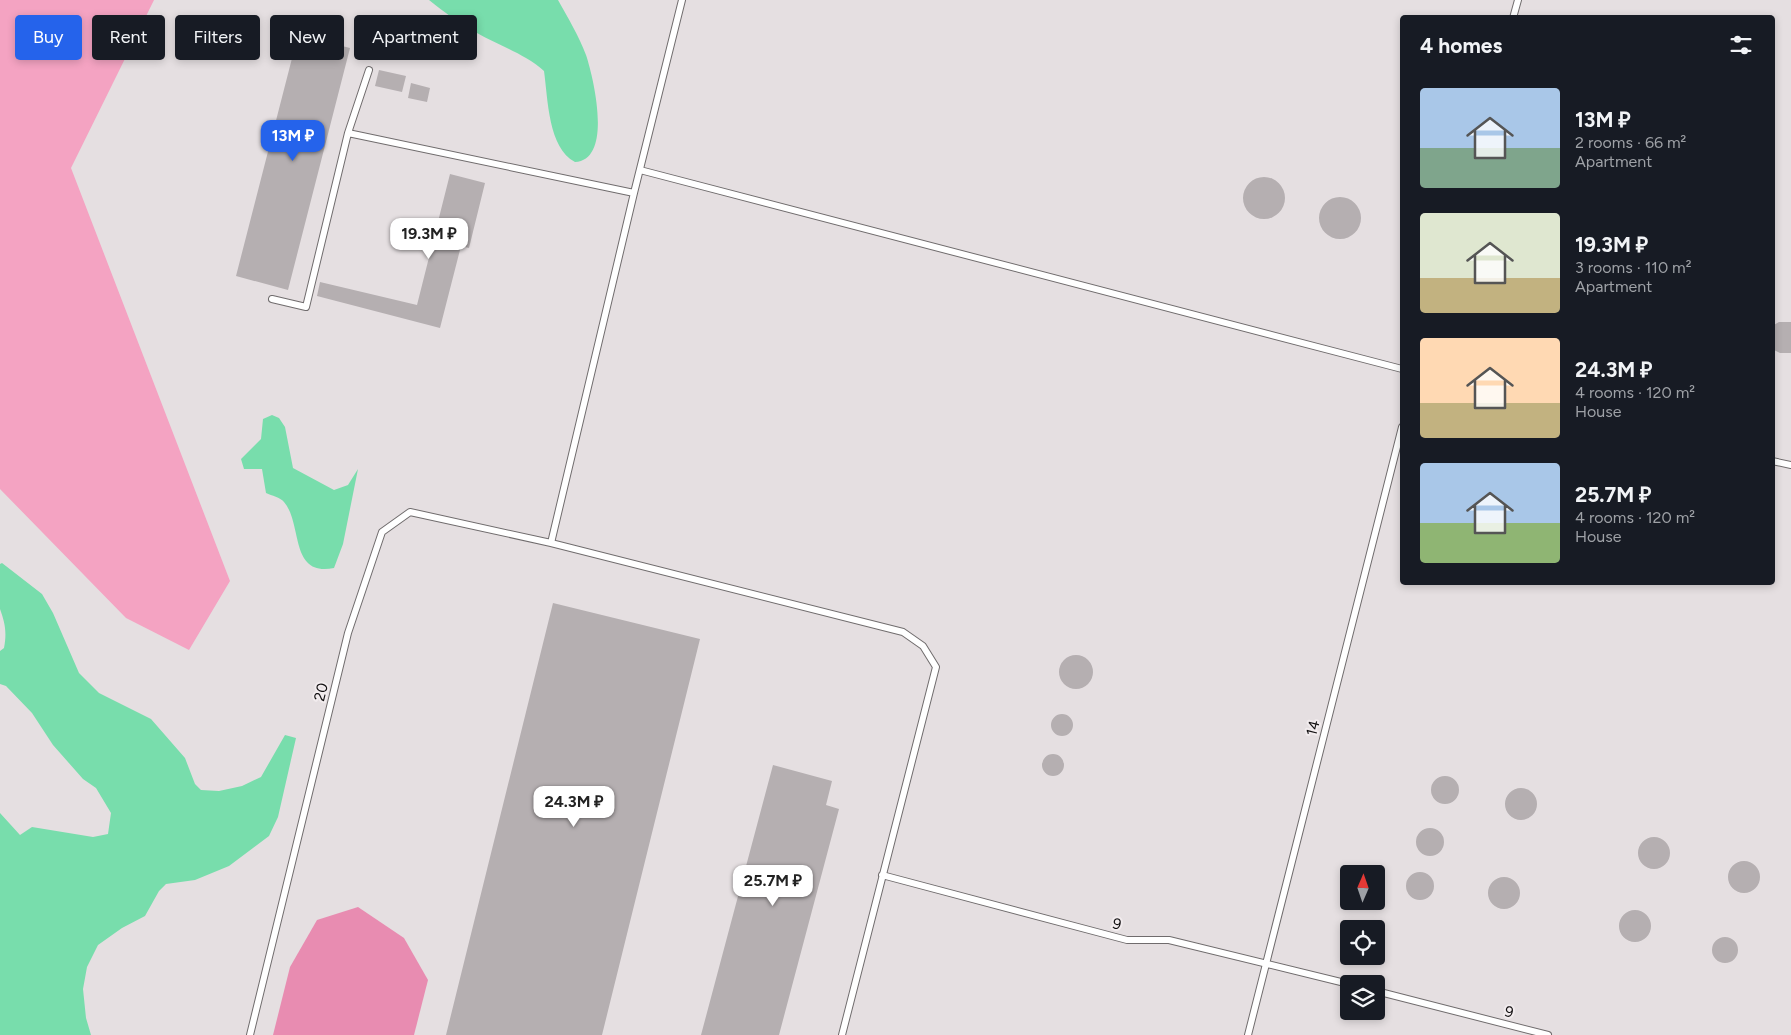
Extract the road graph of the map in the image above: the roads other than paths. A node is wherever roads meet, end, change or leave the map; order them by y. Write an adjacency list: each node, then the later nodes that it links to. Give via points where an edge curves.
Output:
1 (682, 0): 6 (lane)
2 (1518, 0): 3 (lane)
3 (1514, 15)
4 (369, 70): 5 (lane)
5 (348, 133): 7 (lane); 8 (lane, via 306,307)
6 (640, 170): 7 (lane); 9 (lane)
7 (634, 193): 13 (lane)
8 (272, 299)
9 (1400, 368)
10 (1400, 435): 15 (lane, 14 / 14)
11 (1775, 462): 12 (lane)
12 (1791, 465)
13 (551, 544): 14 (lane, 20, via 904,632 923,646 936,667); 18 (lane, 20 / 20, via 410,512 382,532 348,633)
14 (882, 875): 15 (lane, 9 / 9, via 1127,940 1169,940); 19 (lane, 20)
15 (1267, 963): 16 (lane, 9 / 9); 20 (lane, 14 / 14)
16 (1340, 982)
17 (1385, 993): 21 (lane, 9 / 9)
18 (250, 1035)
19 (842, 1035)
20 (1248, 1035)
21 (1548, 1035)

